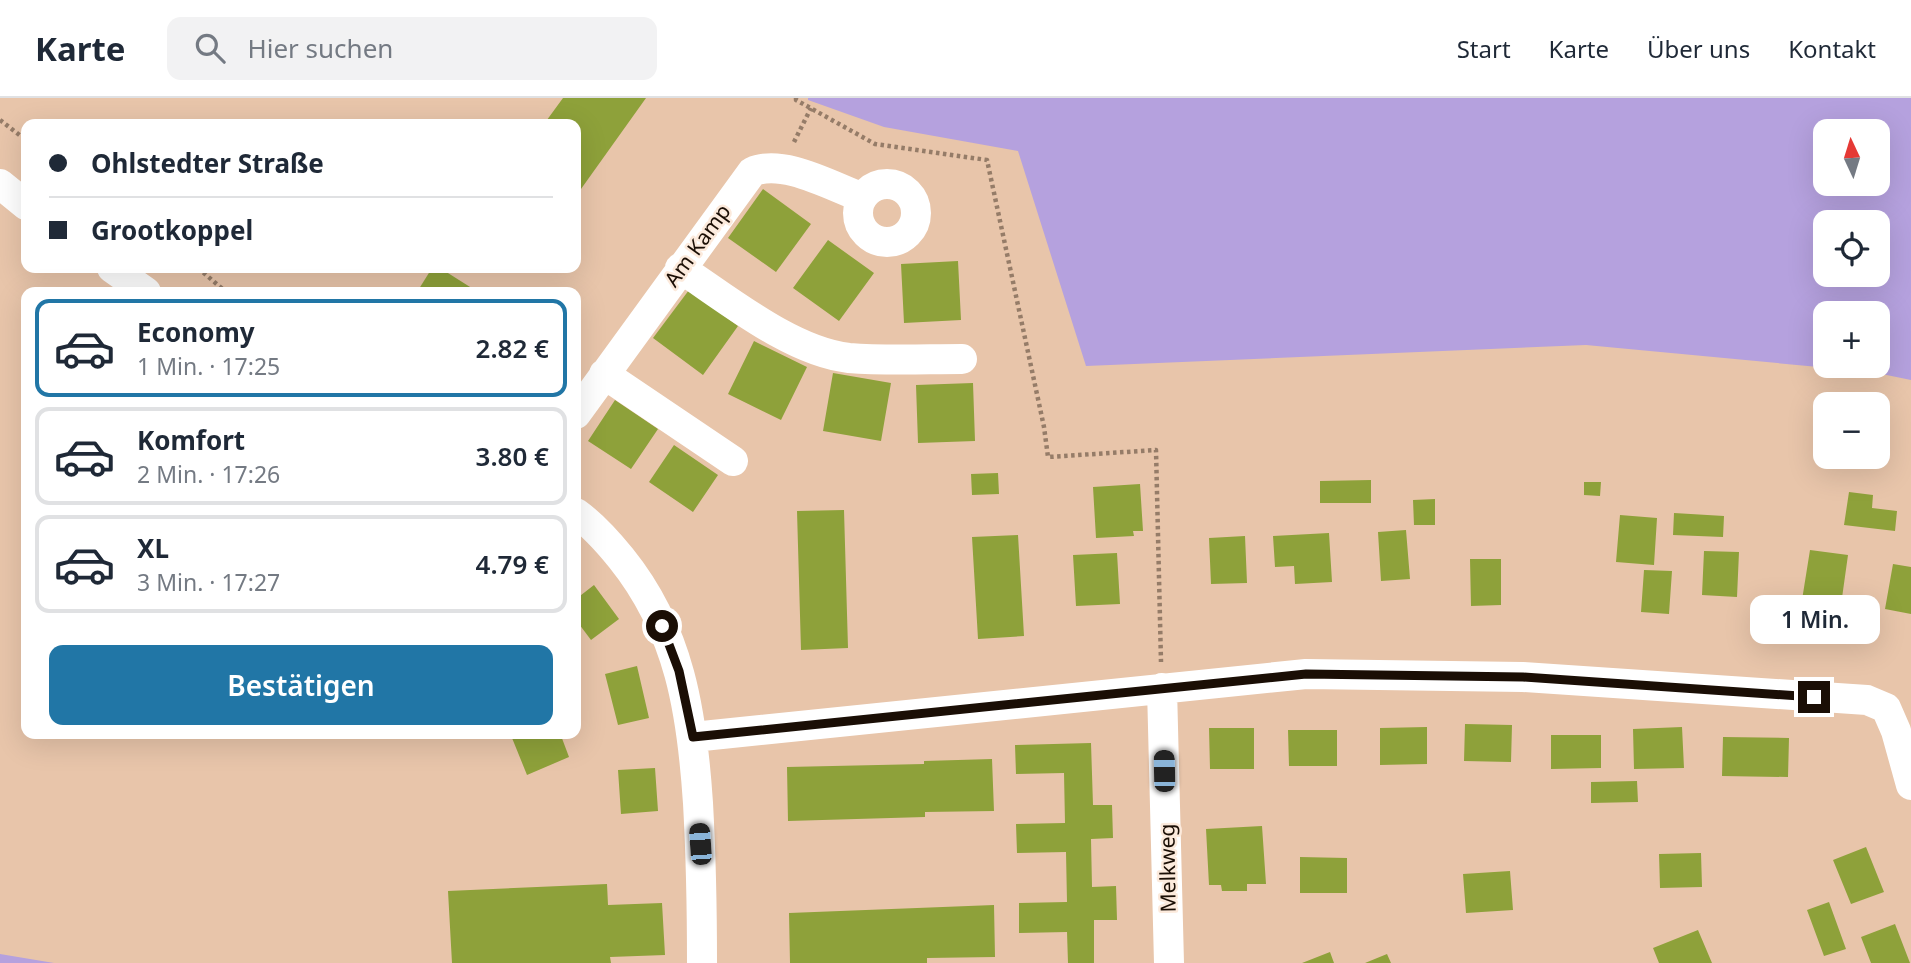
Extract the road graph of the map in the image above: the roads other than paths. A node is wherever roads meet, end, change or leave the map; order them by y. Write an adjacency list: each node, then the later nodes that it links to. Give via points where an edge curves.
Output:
1 (0, 184): 3 (street)
2 (861, 197): 4 (street, Am Kamp, via 782,168 764,166 752,172)
3 (21, 201)
4 (680, 268): 7 (street, via 787,338 816,350 847,358); 8 (street, Am Kamp)
5 (119, 273): 6 (street)
6 (139, 287)
7 (962, 359)
8 (604, 374): 9 (street, Am Kamp); 10 (street)
9 (581, 407)
10 (733, 461)
11 (581, 518): 13 (street, via 636,577 662,626 679,671)
12 (1162, 688): 13 (street); 14 (street, via 1306,674 1523,677 1867,700 1886,708); 16 (street, Melkweg)
13 (693, 737): 15 (street, via 702,871)
14 (1911, 785)
15 (702, 963)
16 (1169, 963)

